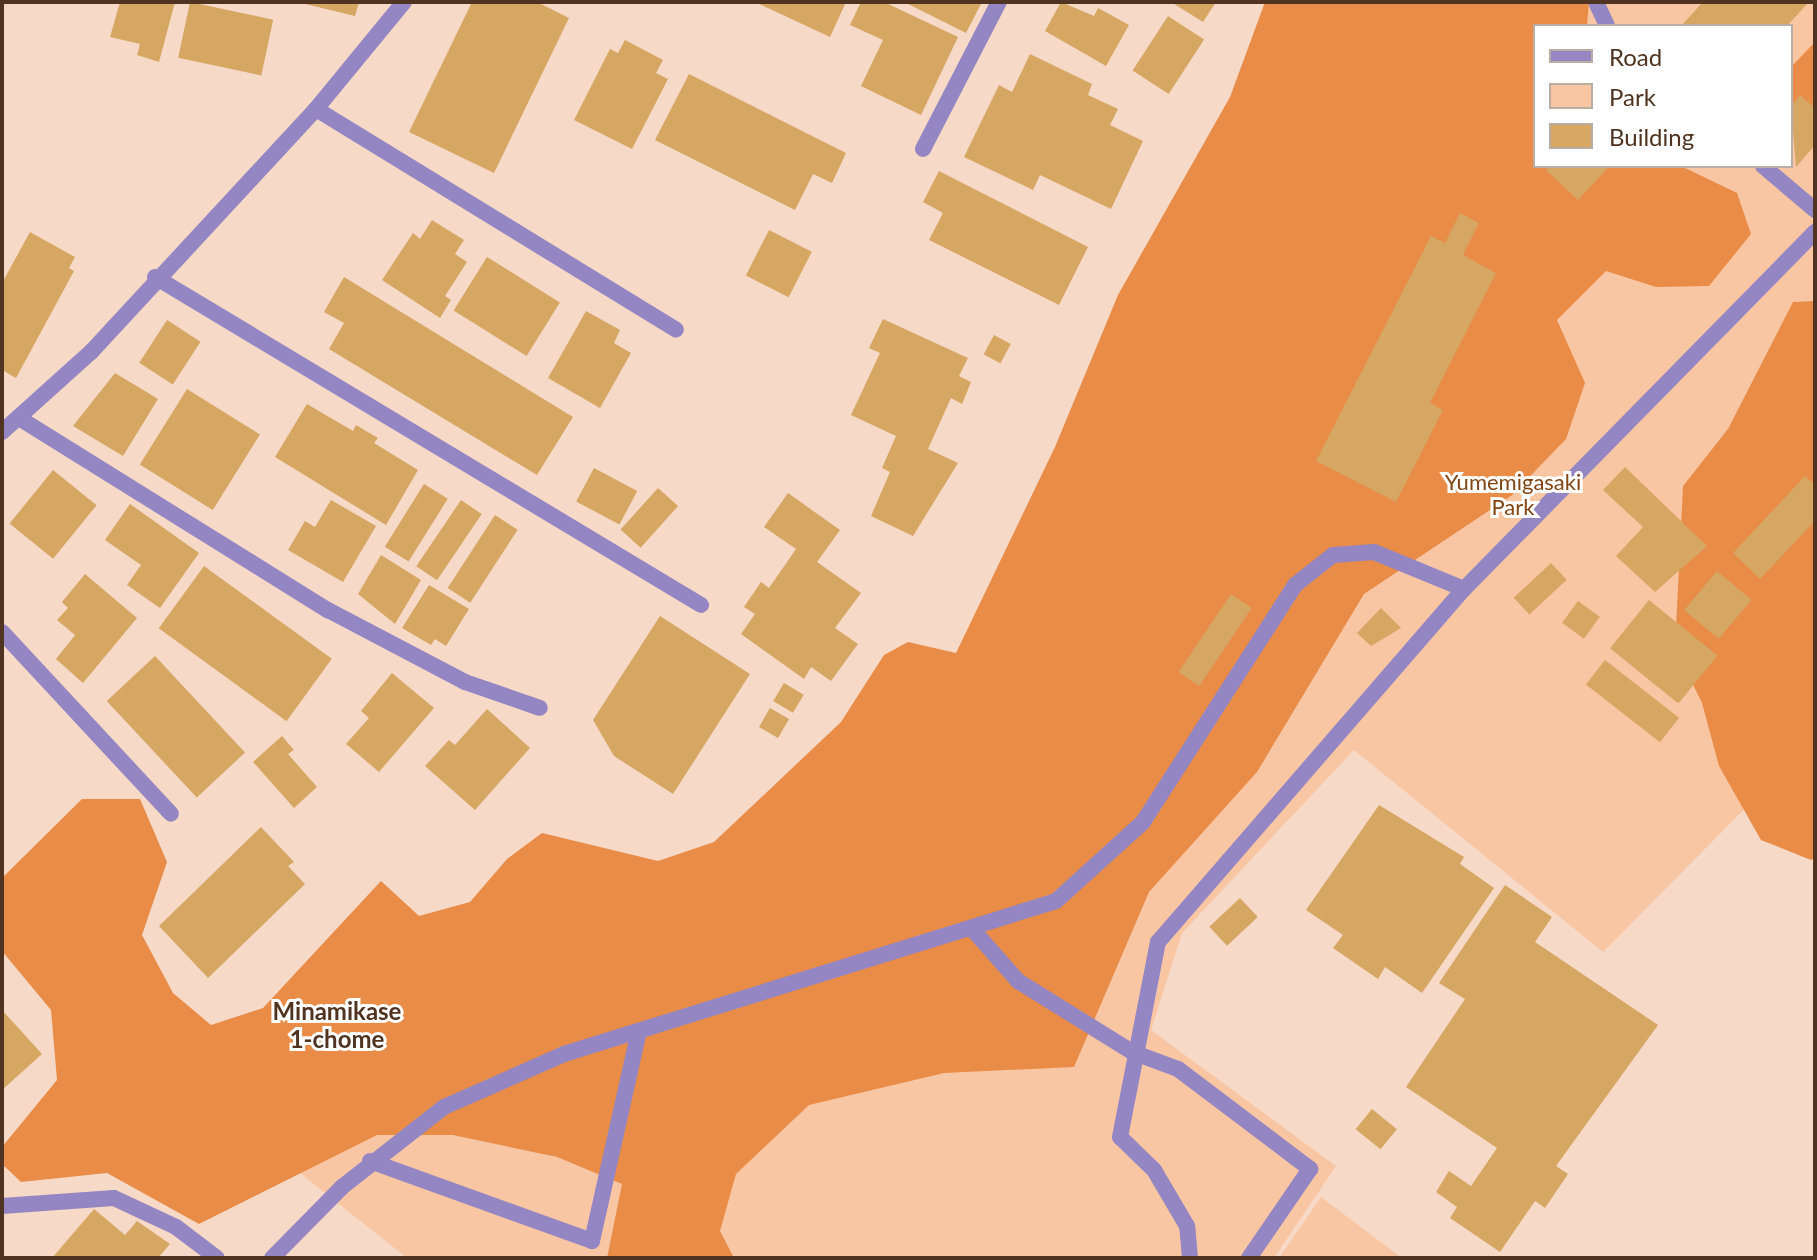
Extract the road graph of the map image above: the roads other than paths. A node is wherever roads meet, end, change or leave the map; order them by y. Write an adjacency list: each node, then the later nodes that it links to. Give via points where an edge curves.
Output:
1 (404, 2): 5 (street)
2 (999, 2): 6 (street)
3 (1596, 2): 4 (street)
4 (1606, 24)
5 (316, 109): 10 (street); 11 (street)
6 (923, 149)
7 (1765, 168): 8 (street)
8 (1815, 210)
9 (1815, 232): 14 (street)
10 (155, 277): 12 (street, via 91,352); 15 (street)
11 (676, 330)
12 (19, 418): 13 (street); 17 (street, via 328,610 465,682)
13 (2, 432)
14 (1464, 589): 19 (street, via 1374,552 1333,555 1295,585 1143,822 1056,901); 21 (street, via 1158,942)
15 (701, 605)
16 (2, 632): 18 (street)
17 (540, 708)
18 (171, 814)
19 (974, 931): 20 (street); 21 (street, via 1018,981)
20 (639, 1031): 22 (street, via 564,1054 444,1107); 24 (street)
21 (1132, 1052): 27 (street, via 1120,1137 1154,1170 1187,1226); 28 (street, via 1178,1069 1310,1169)
22 (370, 1161): 24 (street); 26 (street)
23 (2, 1206): 25 (street, via 114,1198 176,1227)
24 (591, 1250)
25 (217, 1258)
26 (272, 1258)
27 (1190, 1258)
28 (1249, 1258)

